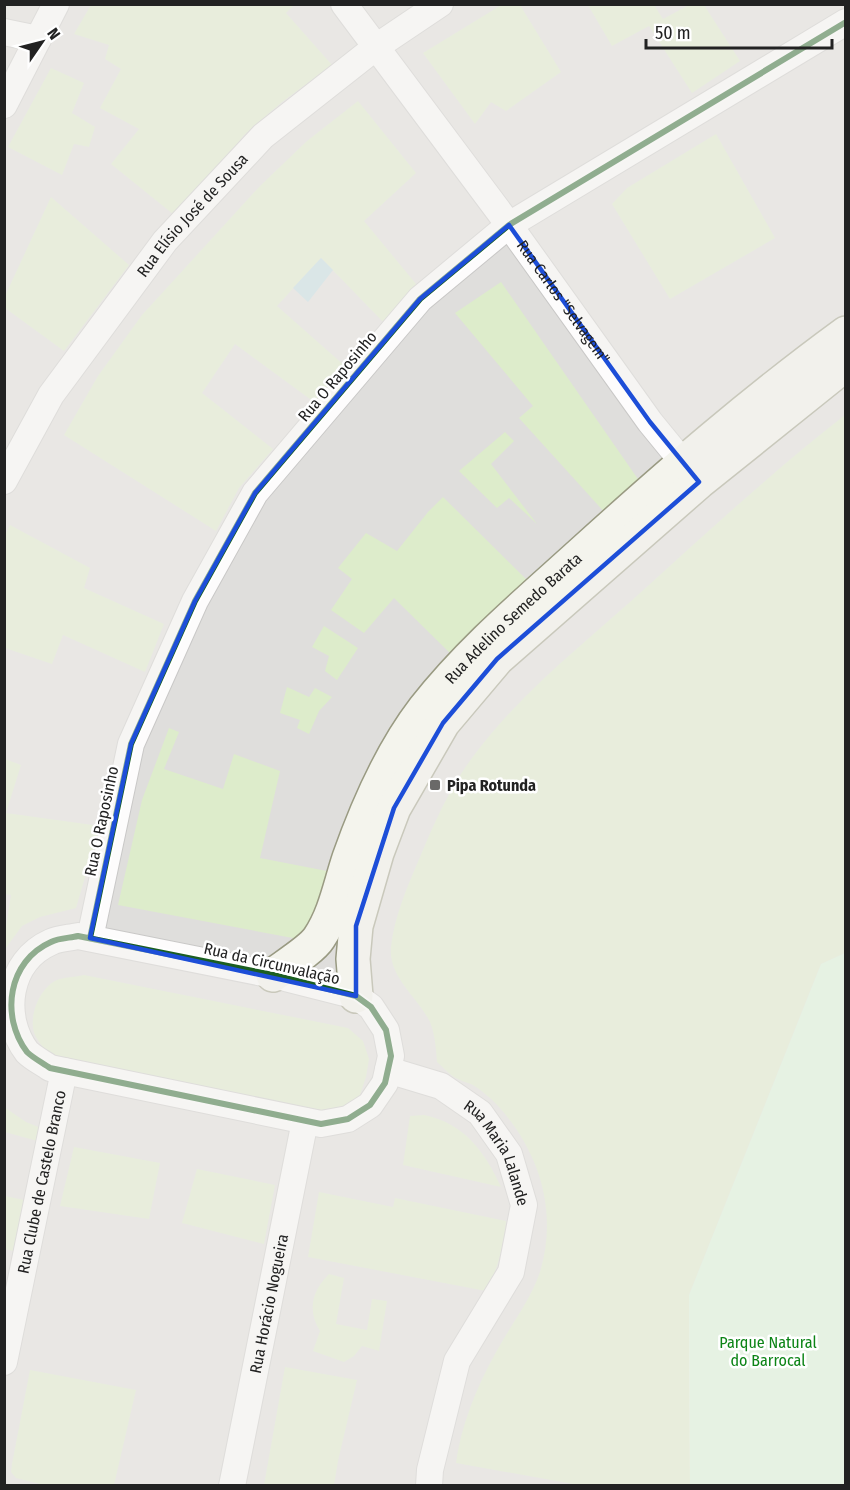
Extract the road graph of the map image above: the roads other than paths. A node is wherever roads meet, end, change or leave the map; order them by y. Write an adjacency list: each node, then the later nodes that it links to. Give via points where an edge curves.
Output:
1 (56, 4): 6 (street)
2 (345, 4): 7 (street, Rua Carlos "Selvagem")
3 (440, 4): 7 (street, Rua Elísio José de Sousa)
4 (846, 22): 9 (street, Rua O Raposinho)
5 (4, 32): 6 (street)
6 (38, 39): 8 (street)
7 (376, 47): 9 (street, Rua Carlos "Selvagem"); 13 (street, Rua Elísio José de Sousa, via 263,136 165,241 51,395)
8 (4, 105)
9 (509, 225): 12 (street, Rua Carlos "Selvagem", via 650,422); 14 (street, Rua O Raposinho, via 420,299 255,493 195,601 131,744)
10 (846, 333): 12 (main road, Rua Adelino Semedo Barata, via 811,358)
11 (846, 364): 12 (main road, Rua Adelino Semedo Barata)
12 (691, 471): 15 (main road, Rua Adelino Semedo Barata, via 481,644 423,710 398,748 372,801 331,915 318,940); 17 (main road, Rua Adelino Semedo Barata, via 497,659 443,723 394,808 377,853 356,926)
13 (4, 481)
14 (90, 938): 15 (street, Rua da Circunvalação); 16 (street, Rua da Circunvalação, via 52,941 29,955)
15 (273, 975): 17 (street, Rua da Circunvalação)
16 (9, 976): 18 (street, Rua da Circunvalação)
17 (356, 996): 19 (street, Rua da Circunvalação, via 371,1007 386,1030 391,1056)
18 (6, 1003): 20 (street, Rua da Circunvalação, via 13,1030 28,1053 50,1068)
19 (388, 1070): 21 (street, Rua da Circunvalação, via 385,1083 370,1105 348,1119 321,1124); 24 (street, Rua Maria Lalande, via 441,1086 480,1113 509,1154 525,1205 511,1272 457,1361)
20 (64, 1071): 21 (street, Rua da Circunvalação); 22 (street, Rua Clube de Castelo Branco)
21 (304, 1121): 23 (street, Rua Horácio Nogueira)
22 (4, 1362)
23 (232, 1485)
24 (429, 1485)

